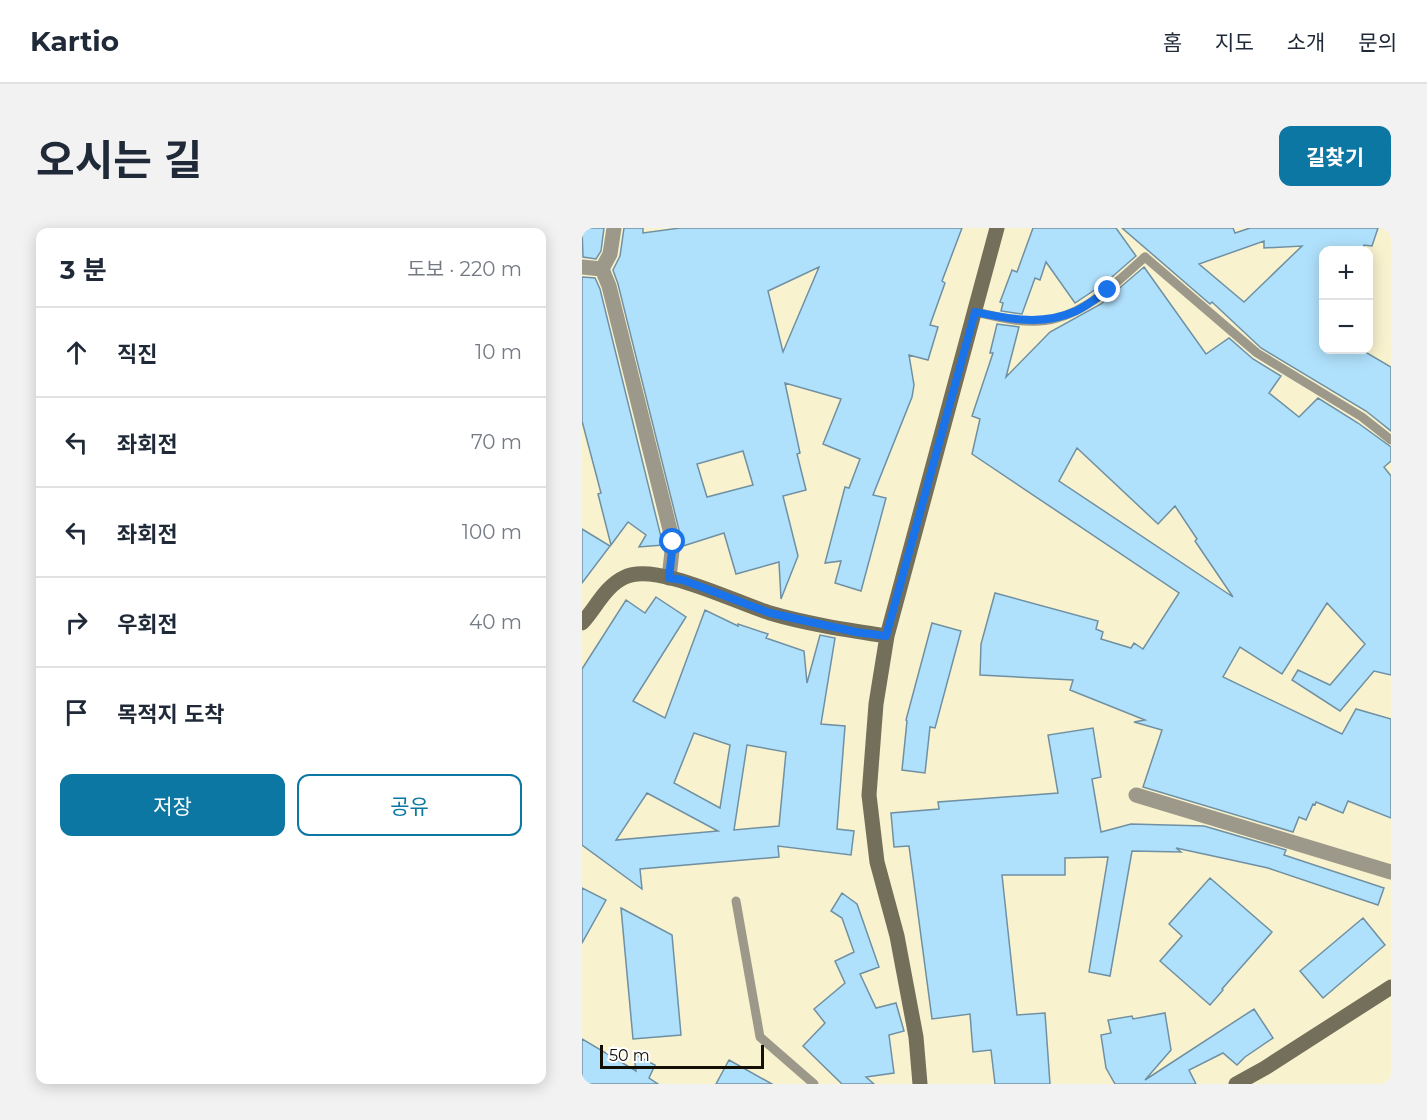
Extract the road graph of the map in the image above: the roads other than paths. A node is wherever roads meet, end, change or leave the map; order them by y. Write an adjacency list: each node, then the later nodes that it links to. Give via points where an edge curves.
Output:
1 (614, 228): 4 (street, via 610,255)
2 (997, 228): 5 (street)
3 (582, 267): 4 (street)
4 (602, 269): 7 (street, via 673,542)
5 (975, 312): 6 (lane, via 1014,320 1056,318 1078,310 1108,290 1145,257 1257,353 1362,417); 9 (street)
6 (1391, 440)
7 (669, 578): 8 (street, via 647,573 626,576 609,588); 9 (street, via 770,613)
8 (582, 623)
9 (886, 636): 15 (street, via 869,795 877,862 897,936 916,1037)
10 (1136, 795): 11 (street)
11 (1391, 872)
12 (736, 901): 14 (lane, via 760,1037)
13 (1391, 987): 16 (street)
14 (814, 1084)
15 (920, 1084)
16 (1236, 1084)

